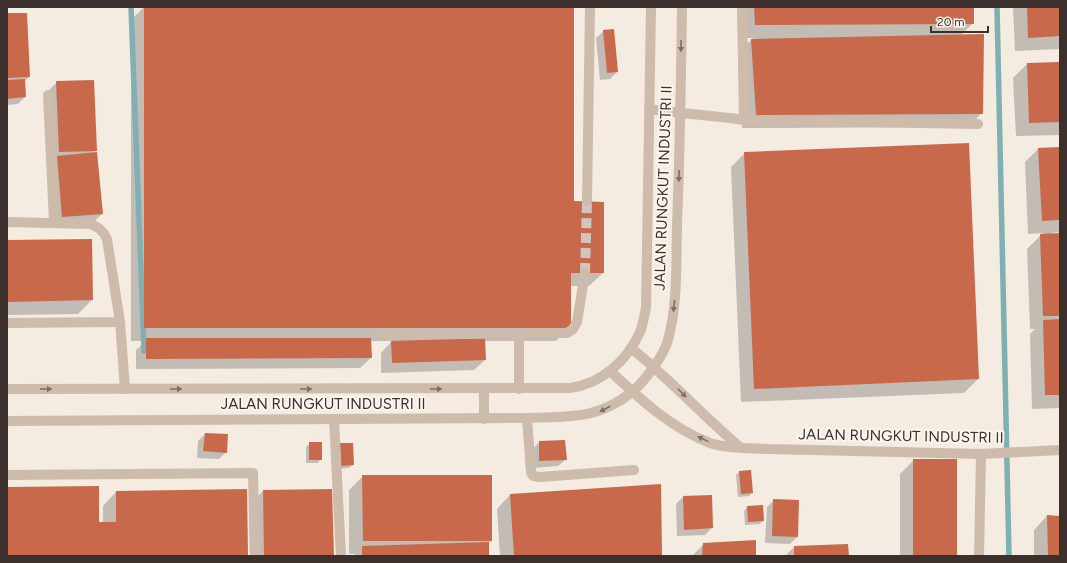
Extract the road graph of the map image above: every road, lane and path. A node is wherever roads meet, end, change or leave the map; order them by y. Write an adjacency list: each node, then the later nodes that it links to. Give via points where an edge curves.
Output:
1 (590, 7): 10 (street)
2 (651, 7): 6 (street, JALAN RUNGKUT INDUSTRI II)
3 (682, 7): 7 (street, JALAN RUNGKUT INDUSTRI II, one-way to 7)
4 (742, 7): 8 (street)
5 (48, 94): 12 (street)
6 (649, 109): 7 (street); 18 (street, JALAN RUNGKUT INDUSTRI II, via 646,308 640,331)
7 (681, 114): 8 (street, via 710,114); 19 (street, JALAN RUNGKUT INDUSTRI II, one-way to 19, via 674,307 668,341)
8 (744, 120): 9 (street)
9 (978, 124)
10 (587, 201)
11 (7, 222): 12 (street)
12 (54, 222): 14 (street, via 90,224 103,232 107,239)
13 (585, 273): 17 (street, via 579,314 573,329 560,334)
14 (120, 322): 15 (street); 22 (street)
15 (7, 324)
16 (383, 335): 17 (street)
17 (519, 335): 24 (street)
18 (631, 348): 19 (street); 20 (street, JALAN RUNGKUT INDUSTRI II)
19 (654, 366): 25 (street, JALAN RUNGKUT INDUSTRI II); 30 (street, one-way to 30, via 720,431)
20 (610, 371): 24 (street, JALAN RUNGKUT INDUSTRI II, via 582,387); 25 (street, JALAN RUNGKUT INDUSTRI II)
21 (7, 389): 22 (street, JALAN RUNGKUT INDUSTRI II, one-way to 22)
22 (125, 389): 23 (street, JALAN RUNGKUT INDUSTRI II, one-way to 23)
23 (484, 389): 24 (street, JALAN RUNGKUT INDUSTRI II); 28 (street)
24 (520, 389)
25 (632, 392): 26 (street, JALAN RUNGKUT INDUSTRI II, one-way to 26, via 604,411 593,414); 30 (street, JALAN RUNGKUT INDUSTRI II, one-way to 25, via 711,443 686,431)
26 (527, 418): 28 (street, JALAN RUNGKUT INDUSTRI II); 33 (street, via 533,476)
27 (334, 419): 28 (street, JALAN RUNGKUT INDUSTRI II); 29 (street, JALAN RUNGKUT INDUSTRI II); 36 (street)
28 (484, 419)
29 (7, 421)
30 (741, 448): 32 (street, JALAN RUNGKUT INDUSTRI II)
31 (1060, 450): 32 (street, JALAN RUNGKUT INDUSTRI II)
32 (982, 454): 37 (street)
33 (634, 470)
34 (7, 475): 35 (street, via 253,473)
35 (255, 556)
36 (341, 556)
37 (979, 556)

